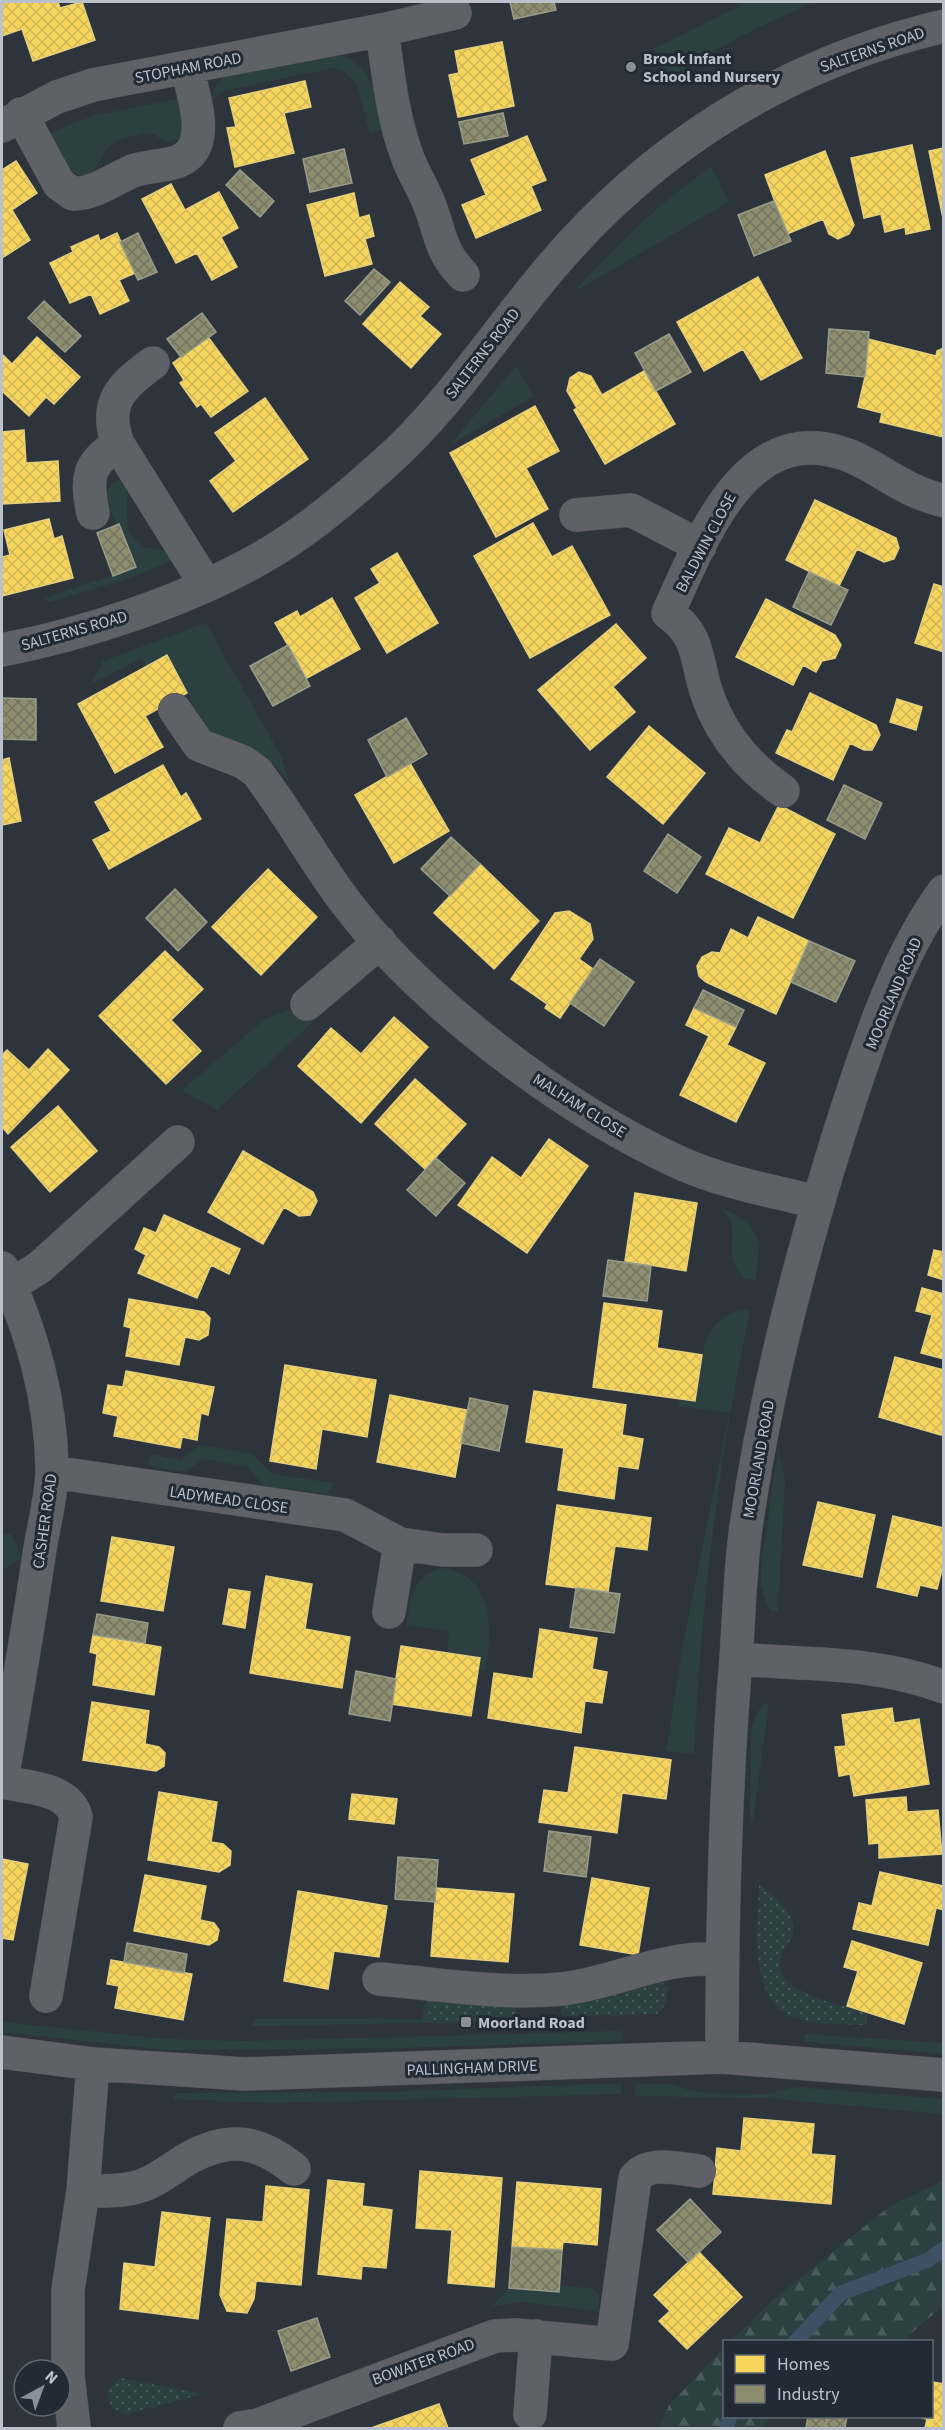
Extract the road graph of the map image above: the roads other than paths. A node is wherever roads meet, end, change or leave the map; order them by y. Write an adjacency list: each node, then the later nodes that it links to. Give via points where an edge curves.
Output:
1 (455, 13): 3 (street, STOPHAM ROAD)
2 (944, 26): 13 (street, SALTERNS ROAD, via 858,51 800,75 754,97 660,160 579,236 438,411 385,463 308,526 260,559)
3 (382, 30): 4 (street, STOPHAM ROAD); 6 (street, via 393,107 407,157 425,192 441,246)
4 (187, 67): 5 (street, STOPHAM ROAD, via 93,85 57,97); 5 (street, via 198,127 190,153 176,162 130,172 92,192 73,194 59,184)
5 (11, 120)
6 (464, 274)
7 (153, 363): 8 (street, via 118,394 112,426)
8 (118, 444): 10 (street, via 95,461 89,492); 13 (street)
9 (944, 501): 12 (street, BALDWIN CLOSE, via 913,490 845,454 814,447 793,449 751,470 733,490)
10 (93, 513)
11 (576, 514): 12 (street, via 631,510)
12 (700, 546): 16 (street, BALDWIN CLOSE, via 668,613 684,624 694,641 707,694 732,743 754,768)
13 (206, 585): 14 (street, SALTERNS ROAD, via 76,632)
14 (2, 650)
15 (175, 710): 18 (street, MALHAM CLOSE, via 199,745 243,762 257,772 344,900)
16 (783, 791)
17 (944, 891): 21 (street, MOORLAND ROAD, via 896,979 856,1082)
18 (380, 942): 19 (street); 21 (street, MALHAM CLOSE, via 505,1056 608,1124 678,1162 741,1184)
19 (307, 1004)
20 (178, 1142): 22 (street, via 40,1267)
21 (818, 1202): 27 (street, MOORLAND ROAD, via 764,1420 746,1530)
22 (6, 1277): 23 (street, CASHER ROAD, via 40,1375 49,1422)
23 (52, 1472): 24 (street, LADYMEAD CLOSE, via 345,1515); 29 (street, CASHER ROAD)
24 (400, 1544): 25 (street, LADYMEAD CLOSE); 26 (street)
25 (476, 1550)
26 (389, 1612)
27 (736, 1659): 28 (street, via 857,1666); 30 (street, MOORLAND ROAD, via 728,1753)
28 (944, 1687)
29 (2, 1780): 32 (street, CASHER ROAD, via 57,1794 70,1803 76,1817)
30 (722, 1960): 31 (street, via 688,1958 592,1985 561,1989 506,1990); 34 (street, MOORLAND ROAD)
31 (379, 1979)
32 (46, 1996)
33 (2, 2052): 35 (street, PALLINGHAM DRIVE)
34 (722, 2057): 35 (street, PALLINGHAM DRIVE, via 244,2074); 36 (street, PALLINGHAM DRIVE)
35 (93, 2064): 39 (street)
36 (944, 2076)
37 (294, 2169): 39 (street, via 264,2148 224,2144 189,2158 146,2185)
38 (699, 2171): 40 (street, BOWATER ROAD, via 654,2167 635,2178 612,2344)
39 (82, 2191): 43 (street, via 68,2290)
40 (536, 2336): 41 (street); 42 (street, BOWATER ROAD, via 495,2336 474,2342)
41 (530, 2414)
42 (252, 2427)
43 (74, 2428)

